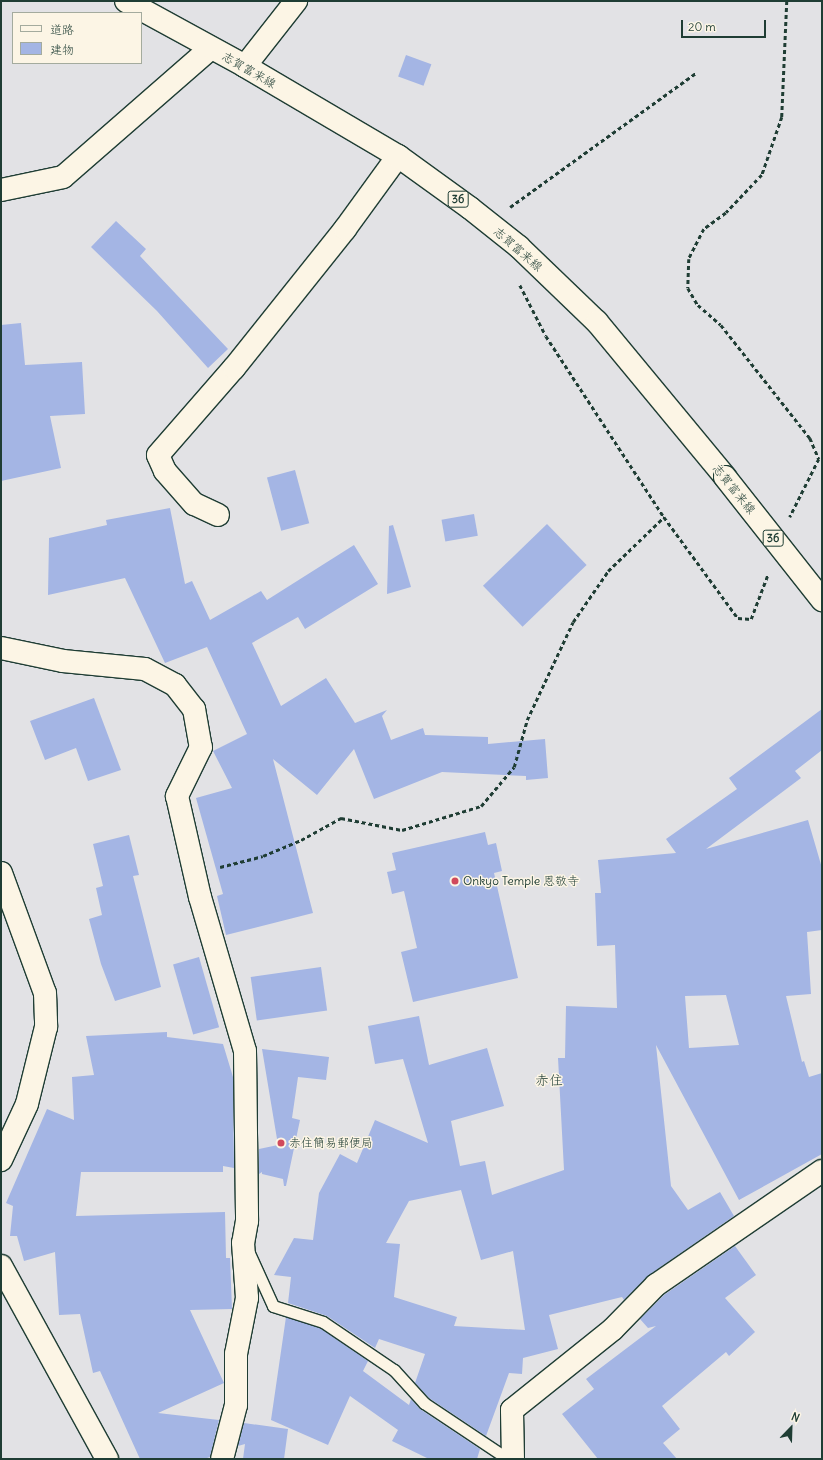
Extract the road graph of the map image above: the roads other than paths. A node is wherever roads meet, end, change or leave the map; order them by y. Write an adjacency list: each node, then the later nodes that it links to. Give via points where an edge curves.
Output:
1 (126, 1): 3 (street, 志賀富来線 / 36)
2 (296, 1): 4 (street)
3 (210, 48): 4 (street, 志賀富来線 / 36); 6 (street, via 63,177)
4 (245, 66): 5 (street, 志賀富来線 / 36)
5 (398, 156): 7 (street, via 234,368 158,455 165,472 194,504); 8 (street, 志賀富来線 / 36, bridge, via 519,247 597,322)
6 (1, 190)
7 (218, 515)
8 (822, 600)
9 (1, 648): 13 (street, via 63,661 145,669 175,685 194,708 201,747 177,796 195,874 245,1050 247,1221)
10 (1, 872): 11 (street, via 45,993 46,1027 27,1104)
11 (1, 1160)
12 (822, 1171): 18 (street, via 656,1285 613,1329 512,1410)
13 (243, 1243): 16 (street, via 247,1298 236,1354 236,1405); 17 (lane, via 273,1306 323,1322 394,1370 424,1403)
14 (1, 1266): 15 (street)
15 (106, 1459)
16 (222, 1459)
17 (508, 1459)
18 (513, 1459)

